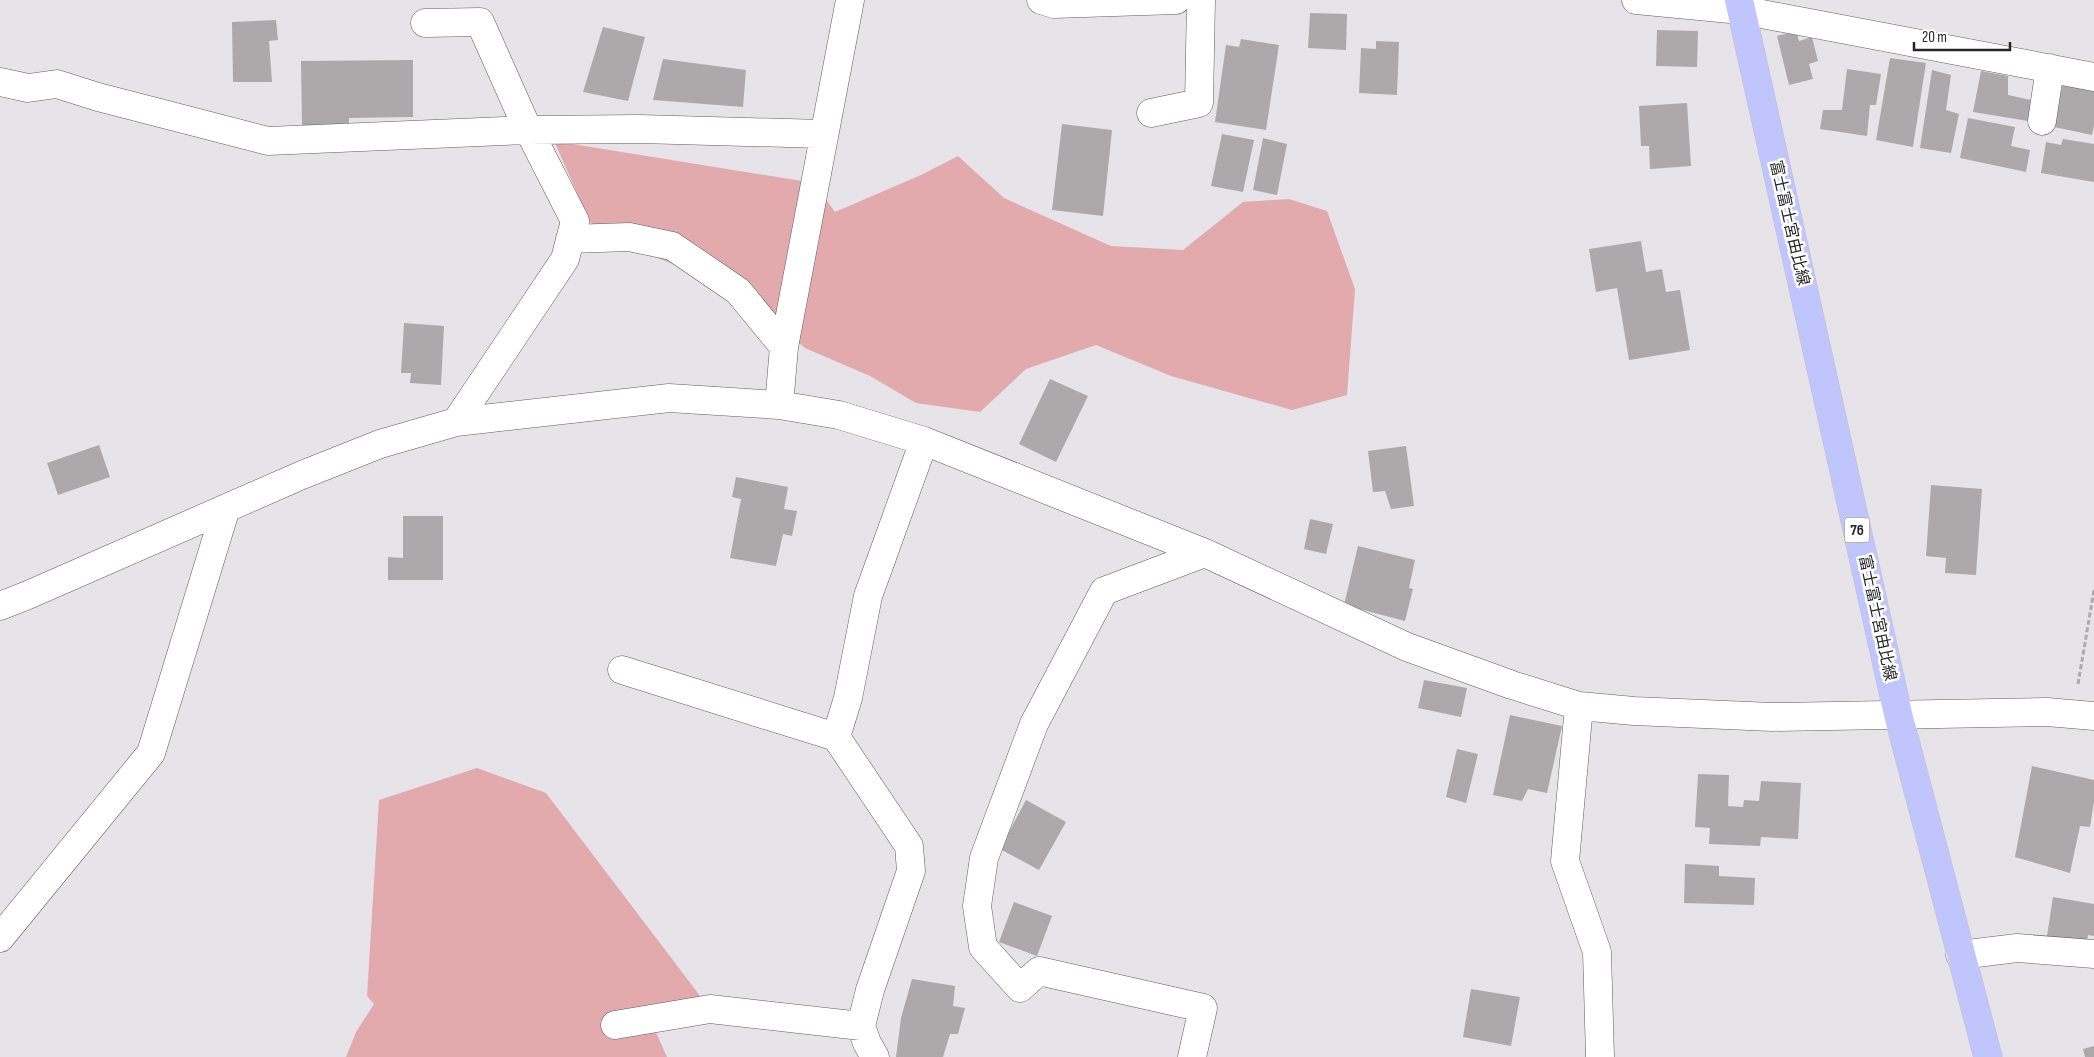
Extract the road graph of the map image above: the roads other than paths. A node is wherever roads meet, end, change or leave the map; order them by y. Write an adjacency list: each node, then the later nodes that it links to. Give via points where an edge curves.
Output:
1 (850, 0): 14 (street)
2 (1040, 0): 3 (street, via 1054,4)
3 (1176, 0)
4 (1201, 0): 11 (street, via 1199,103)
5 (1636, 0): 6 (street)
6 (1740, 5): 8 (street); 25 (main road, 富士富士宮由比線 / 76)
7 (424, 23): 13 (street, via 480,22)
8 (2050, 68): 9 (street); 12 (street)
9 (2094, 77)
10 (0, 82): 13 (street, via 28,88 57,84 98,98 268,141)
11 (1151, 113)
12 (2042, 121)
13 (528, 130): 14 (street, via 640,129); 15 (street, via 575,221)
14 (823, 134): 16 (street)
15 (570, 239): 16 (street, via 629,237 672,246 738,292); 18 (street, via 565,259)
16 (784, 347): 17 (street)
17 (779, 405): 18 (street, via 669,398); 19 (street, via 839,415)
18 (456, 422): 20 (street, via 380,444)
19 (924, 441): 21 (street); 27 (street, via 868,596 848,698)
20 (226, 508): 22 (street); 28 (street, via 151,753)
21 (1205, 554): 24 (street, via 1407,646); 34 (street, via 1104,591 1034,724 984,858 977,906 983,947 1020,988 1038,971 1203,1008)
22 (0, 606)
23 (622, 670): 27 (street)
24 (1580, 706): 25 (street, via 1772,716); 35 (street, via 1565,861 1597,952)
25 (1898, 714): 26 (street, via 2047,712); 30 (main road, 富士富士宮由比線 / 76)
26 (2083, 715)
27 (836, 737): 32 (street, via 909,846 911,871 870,990)
28 (0, 938)
29 (2094, 954): 30 (street, via 2017,948)
30 (1960, 955): 36 (main road, 富士富士宮由比線 / 76)
31 (616, 1025): 32 (street, via 710,1009)
32 (862, 1026): 33 (street)
33 (875, 1057)
34 (1192, 1057)
35 (1600, 1057)
36 (1988, 1057)

